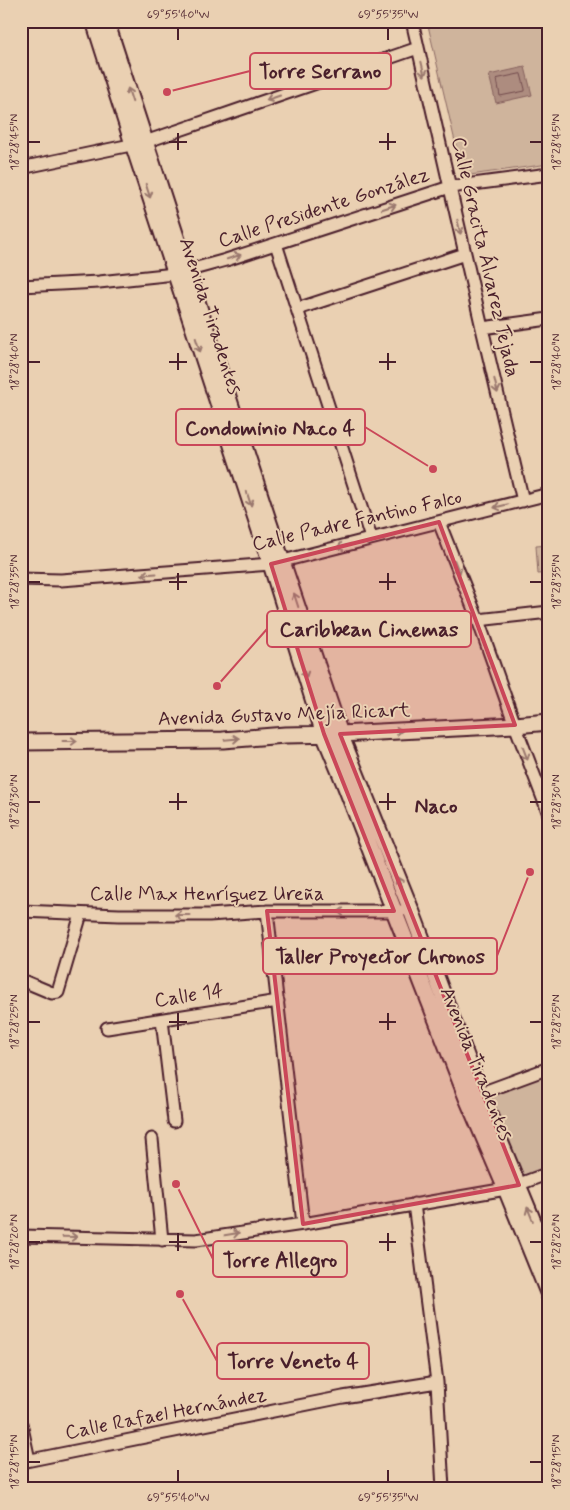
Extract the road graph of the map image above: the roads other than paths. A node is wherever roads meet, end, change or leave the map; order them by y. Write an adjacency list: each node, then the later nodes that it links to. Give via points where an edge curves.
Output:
1 (94, 21): 5 (main road, Avenida Tiradentes)
2 (106, 21): 5 (main road, Avenida Tiradentes, one-way to 2)
3 (412, 21): 4 (street, Calle Gracita Álvarez Tejada)
4 (418, 48): 5 (street, one-way to 5); 8 (street, Calle Gracita Álvarez Tejada, one-way to 8)
5 (139, 143): 6 (street); 11 (main road, Avenida Tiradentes)
6 (21, 168)
7 (549, 174): 8 (street, Calle Presidente González)
8 (450, 187): 9 (street, Calle Presidente González, one-way to 8); 10 (street, Calle Gracita Álvarez Tejada, one-way to 10)
9 (276, 244): 11 (street, Calle Presidente González, one-way to 9); 13 (street)
10 (465, 254): 13 (street); 15 (street, Calle Gracita Álvarez Tejada)
11 (181, 273): 12 (street, Calle Presidente González); 20 (main road, Avenida Tiradentes)
12 (21, 286)
13 (298, 310): 19 (street)
14 (549, 319): 15 (street)
15 (482, 328): 17 (street, Calle Gracita Álvarez Tejada, one-way to 17)
16 (549, 494): 17 (street, Calle Padre Fantino Falco)
17 (523, 501): 18 (street, Calle Padre Fantino Falco, one-way to 18)
18 (439, 522): 19 (street, Calle Padre Fantino Falco); 23 (street, one-way to 23)
19 (371, 538): 20 (street, Calle Padre Fantino Falco, one-way to 20)
20 (277, 563): 21 (street, Calle Padre Fantino Falco, one-way to 21, via 61,580); 26 (main road, Avenida Tiradentes, one-way to 26); 27 (main road, Avenida Tiradentes, one-way to 20)
21 (21, 579)
22 (549, 612): 23 (street)
23 (478, 620): 25 (street)
24 (549, 722): 25 (main road, Avenida Gustavo Mejía Ricart)
25 (515, 726): 27 (main road, Avenida Gustavo Mejía Ricart, one-way to 25); 29 (street, one-way to 29)
26 (324, 734): 27 (main road, Avenida Gustavo Mejía Ricart); 28 (main road, Avenida Gustavo Mejía Ricart, one-way to 26, via 223,740); 32 (main road, Avenida Tiradentes)
27 (340, 734): 30 (main road, Avenida Tiradentes, one-way to 27)
28 (21, 742)
29 (549, 814)
30 (411, 910): 32 (street, Calle Max Henríquez Ureña); 40 (main road, Avenida Tiradentes)
31 (21, 911): 34 (street, Calle Max Henríquez Ureña)
32 (394, 911): 33 (street, Calle Max Henríquez Ureña, one-way to 33); 40 (main road, Avenida Tiradentes)
33 (267, 912): 34 (street, Calle Max Henríquez Ureña, one-way to 34); 36 (street)
34 (81, 914): 35 (street, via 58,992 52,993)
35 (21, 980)
36 (278, 1001): 37 (street, Calle 14); 46 (street)
37 (162, 1020): 38 (street, Calle 14); 41 (street)
38 (107, 1028)
39 (549, 1068): 40 (street)
40 (474, 1096): 44 (main road, Avenida Tiradentes)
41 (174, 1121)
42 (152, 1140): 48 (street)
43 (549, 1174): 44 (street)
44 (512, 1187): 45 (street); 49 (main road, Avenida Tiradentes)
45 (414, 1204): 46 (street, one-way to 45); 51 (street)
46 (303, 1224): 48 (street, one-way to 46, via 196,1240)
47 (21, 1236): 48 (street, one-way to 48)
48 (162, 1240)
49 (545, 1263): 50 (main road, Avenida Tiradentes)
50 (549, 1295)
51 (437, 1382): 53 (street, Calle Rafael Hernández, via 342,1397); 54 (street)
52 (21, 1423): 53 (street)
53 (25, 1461)
54 (443, 1489)

